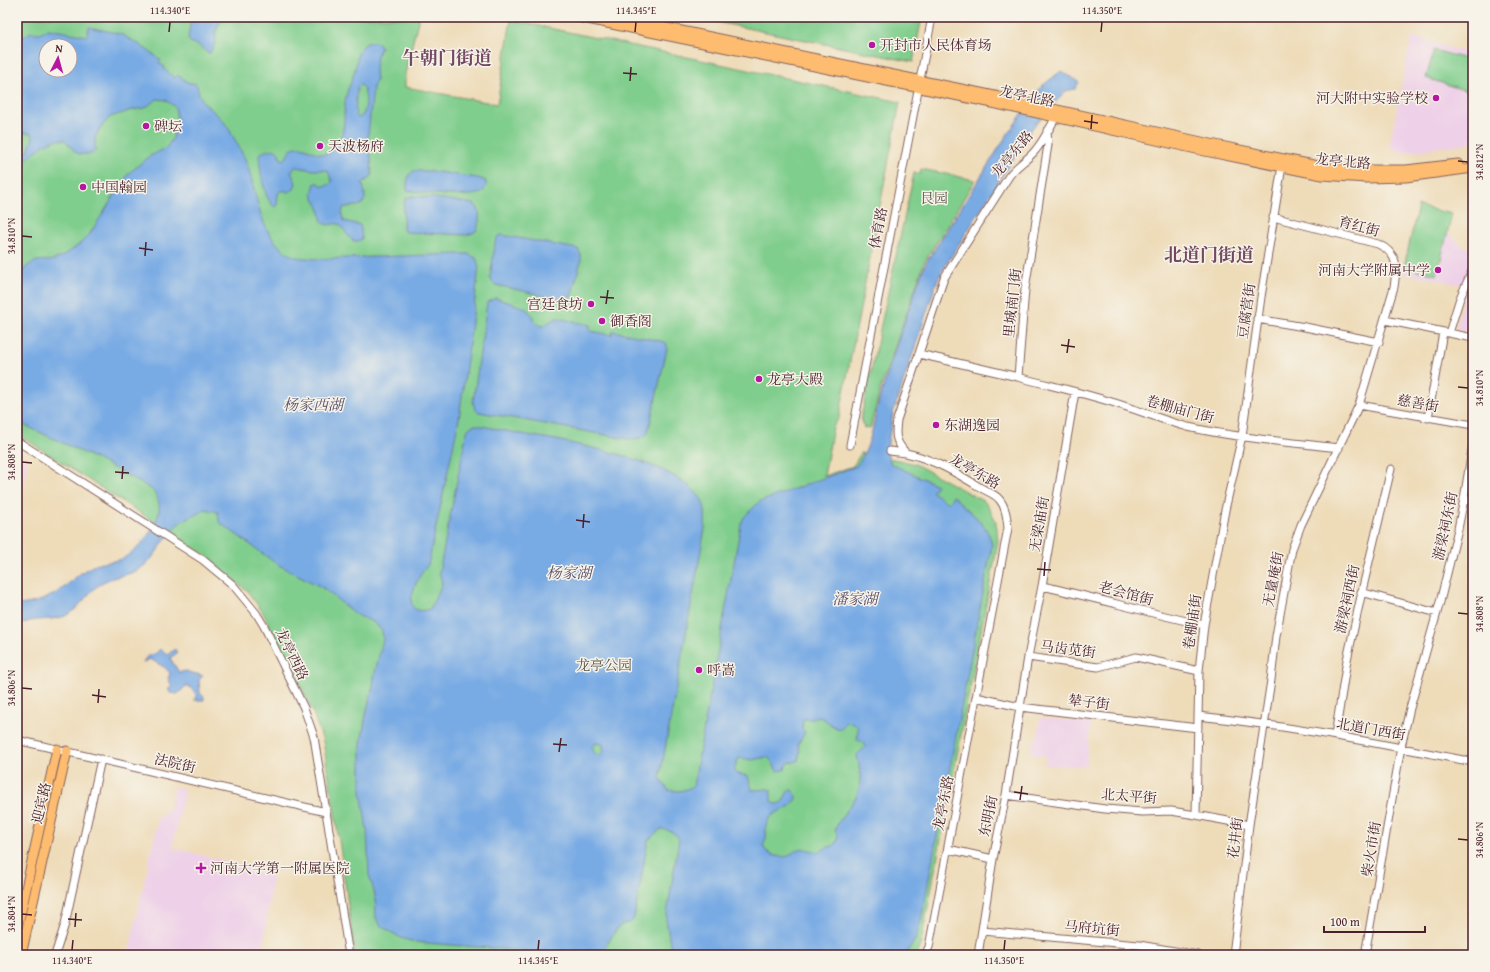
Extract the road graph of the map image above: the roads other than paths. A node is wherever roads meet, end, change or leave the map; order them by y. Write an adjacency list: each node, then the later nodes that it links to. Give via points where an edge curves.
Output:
1 (578, 17): 4 (main road, 龙亭北路)
2 (614, 17): 4 (main road, 龙亭北路)
3 (932, 17): 4 (street, 体育路)
4 (919, 84): 5 (main road, 龙亭北路); 25 (street, 体育路)
5 (1053, 114): 6 (street, 龙亭东路); 7 (main road, 龙亭北路, via 1323,167 1406,170); 8 (main road, 龙亭北路)
6 (1047, 131): 17 (street, 龙亭东路, via 1033,154 1009,176 949,269); 18 (street, 里城南门街, via 1048,145 1025,288)
7 (1473, 162)
8 (1282, 166): 9 (main road, 龙亭北路, via 1322,174 1366,178 1406,177); 10 (street, 豆腐营街)
9 (1473, 168)
10 (1273, 217): 12 (street, 豆腐营街); 13 (street, 育红街, via 1378,244 1388,249 1397,269)
11 (1473, 269): 14 (street)
12 (1257, 319): 16 (street); 23 (street, 豆腐营街)
13 (1385, 320): 14 (street); 16 (street, 育红街)
14 (1446, 332): 15 (street); 21 (street)
15 (1473, 338)
16 (1379, 342): 20 (street, 育红街)
17 (919, 354): 18 (street); 29 (street, 龙亭东路, via 897,420 897,440)
18 (1018, 377): 19 (street, 卷棚庙门街)
19 (1075, 392): 23 (street, 卷棚庙门街, via 1159,419); 33 (street, 无梁庙街)
20 (1359, 405): 21 (street, 慈善街); 27 (street, 育红街)
21 (1428, 418): 22 (street, 慈善街)
22 (1473, 425)
23 (1242, 436): 27 (street, 卷棚庙门街); 36 (street, 卷棚庙街, via 1222,524)
24 (17, 441): 52 (street, 龙亭西路, via 204,560 233,585 264,626 311,725 318,753)
25 (850, 444)
26 (1473, 444): 31 (street, 游梁祠东街)
27 (1339, 448): 42 (street, 无量庵街, via 1292,549 1276,636)
28 (890, 451): 29 (street)
29 (906, 453): 39 (street, 龙亭东路, via 922,456 961,475 998,498 1007,516 1008,528)
30 (1391, 469): 34 (street, 游梁祠西街)
31 (1464, 499): 32 (street); 35 (street, 游梁祠东街)
32 (1473, 500)
33 (1042, 586): 36 (street, 老会馆街); 37 (street, 无梁庙街)
34 (1362, 592): 35 (street); 44 (street, 游梁祠西街, via 1347,660)
35 (1437, 613): 46 (street, 游梁祠东街)
36 (1204, 625): 38 (street, 卷棚庙街)
37 (1028, 657): 38 (street, 马齿苋街, via 1098,667 1136,658); 40 (street, 无梁庙街)
38 (1199, 671): 41 (street, 卷棚庙街)
39 (976, 697): 40 (street, 辇子街); 55 (street, 龙亭东路)
40 (1020, 706): 43 (street, 辇子街); 51 (street, 东明街)
41 (1198, 716): 42 (street, 北道门西街); 43 (street, 卷棚庙街)
42 (1264, 724): 44 (street, 北道门西街); 54 (street, 花井街)
43 (1198, 728): 53 (street, 卷棚庙街)
44 (1335, 736): 46 (street, 北道门西街)
45 (17, 740): 47 (street, 法院街)
46 (1401, 747): 50 (street, 北道门西街); 66 (street, 柴火市街)
47 (57, 749): 48 (street, 法院街); 57 (main road, 迎宾路)
48 (67, 751): 49 (street, 法院街); 59 (main road, 迎宾路)
49 (101, 759): 52 (street, 法院街); 60 (street, via 65,924)
50 (1473, 762)
51 (1006, 795): 53 (street, 北太平街, via 1105,809 1171,811); 56 (street, 东明街)
52 (326, 812): 61 (street, 龙亭西路)
53 (1196, 815): 54 (street, 北太平街)
54 (1250, 825): 65 (street, 花井街)
55 (948, 849): 56 (street); 62 (street, 龙亭东路, via 929,947)
56 (993, 859): 58 (street, 东明街)
57 (17, 929)
58 (982, 931): 63 (street, 东明街); 64 (street, 马府坑街, via 1138,945)
59 (21, 955)
60 (55, 955)
61 (348, 955)
62 (925, 955)
63 (978, 955)
64 (1198, 955)
65 (1233, 955)
66 (1365, 955)

